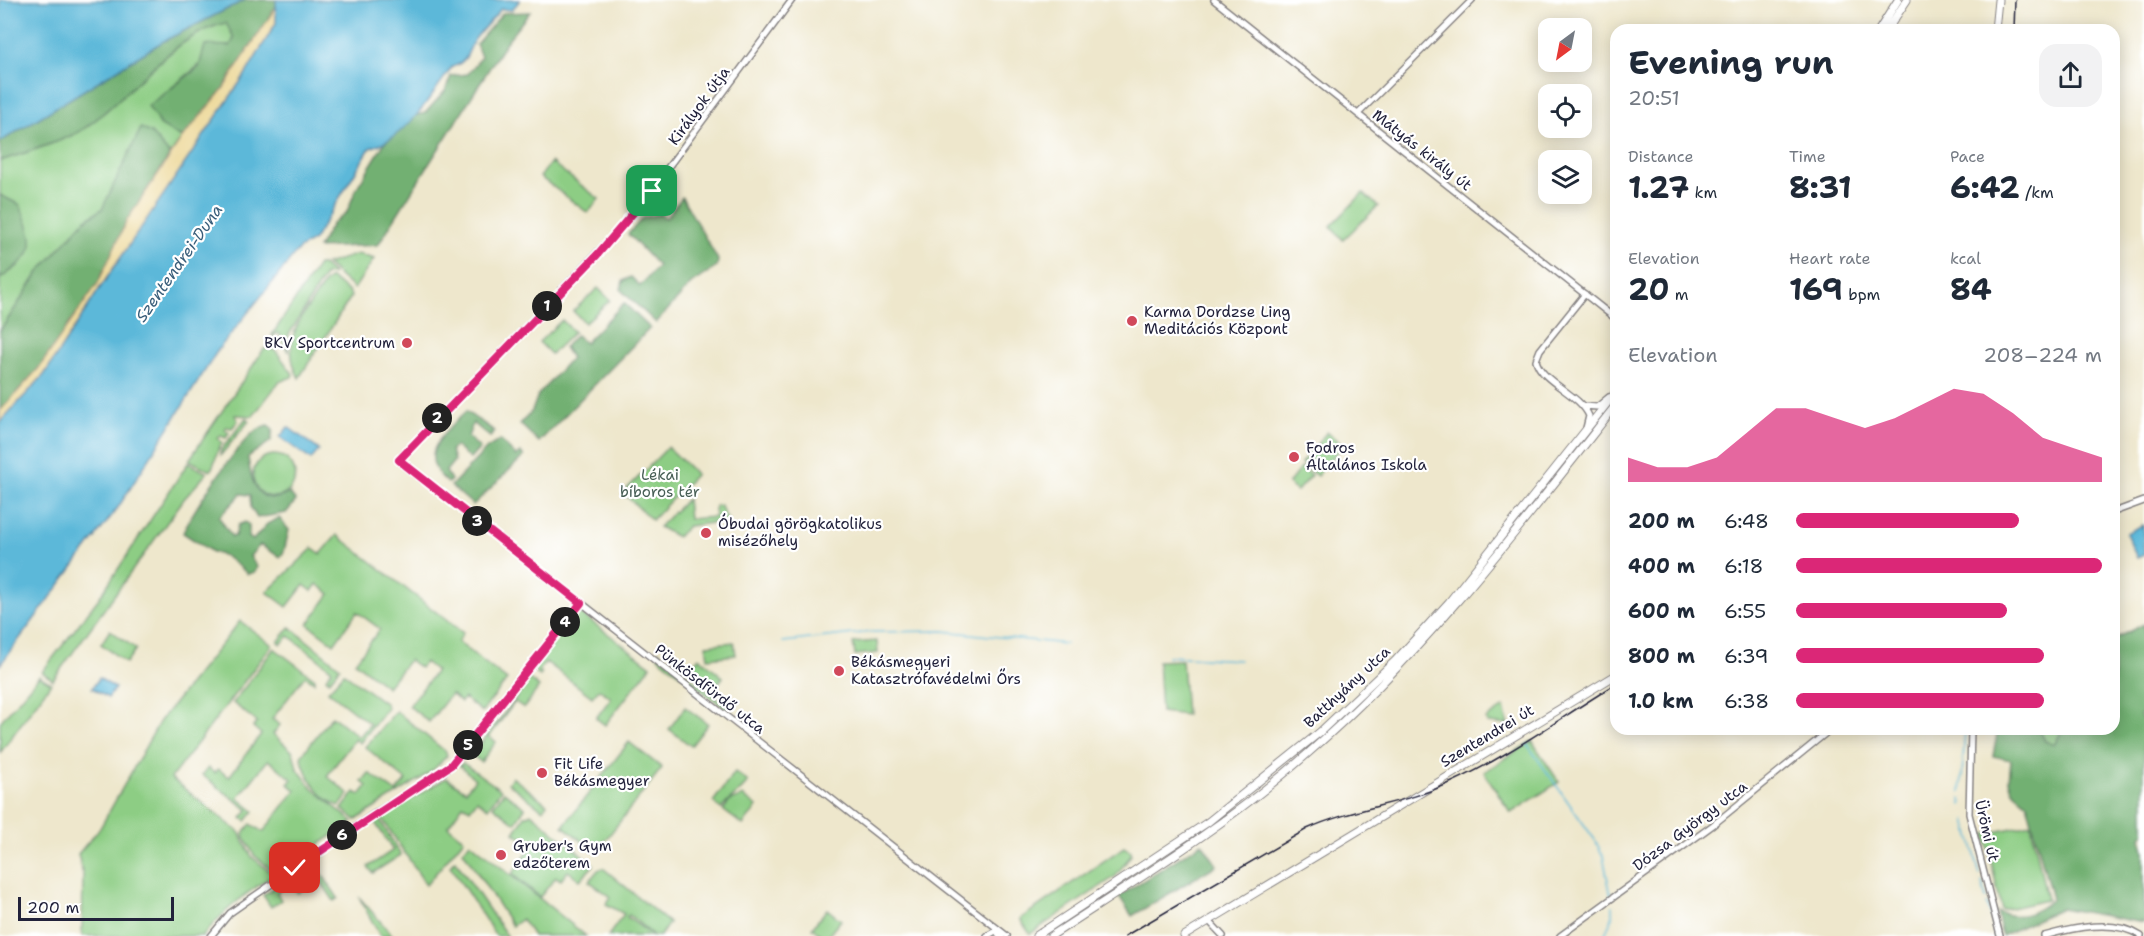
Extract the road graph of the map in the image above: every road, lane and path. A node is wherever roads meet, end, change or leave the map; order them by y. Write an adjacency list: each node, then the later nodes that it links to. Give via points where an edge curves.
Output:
1 (792, 0): 18 (street, Királyok útja, via 632,216)
2 (1214, 0): 10 (street, Mátyás király út)
3 (1472, 0): 10 (street)
4 (1898, 0): 7 (main road)
5 (1907, 0): 8 (main road)
6 (1998, 0): 9 (main road)
7 (1883, 24)
8 (1891, 24)
9 (1996, 24)
10 (1358, 114): 11 (street, Mátyás király út)
11 (1585, 294): 12 (street, Mátyás király út); 15 (street, via 1536,357 1538,367)
12 (1610, 314)
13 (1610, 397): 15 (street, via 1597,407)
14 (1610, 399): 17 (main road, Batthyány utca)
15 (1583, 406): 17 (street, via 1589,416)
16 (1610, 412): 31 (main road, Batthyány utca, via 1452,610 1340,725 1217,826)
17 (1584, 432): 30 (main road, Batthyány utca, via 1449,602 1395,661 1327,725 1208,822)
18 (399, 460): 21 (street, Pünkösdfürdő utca)
19 (2144, 501): 20 (street)
20 (2120, 510)
21 (581, 603): 26 (street, Pünkösdfürdő utca); 27 (street, via 443,772 375,813 230,913)
22 (1610, 679): 25 (main road, Szentendrei út)
23 (1824, 735): 34 (street, Dózsa György utca, via 1744,801)
24 (1971, 735): 35 (street, Ürömi út, via 1968,814)
25 (1209, 921): 32 (main road); 33 (street)
26 (999, 933): 28 (street); 29 (street, Pünkösdfürdő utca)
27 (211, 936)
28 (987, 936)
29 (1007, 936)
30 (1036, 936)
31 (1051, 936)
32 (1184, 936)
33 (1223, 936)
34 (1560, 936)
35 (2000, 936)
36 (2044, 936): 37 (street, via 2089,926 2131,931)
37 (2141, 936)

